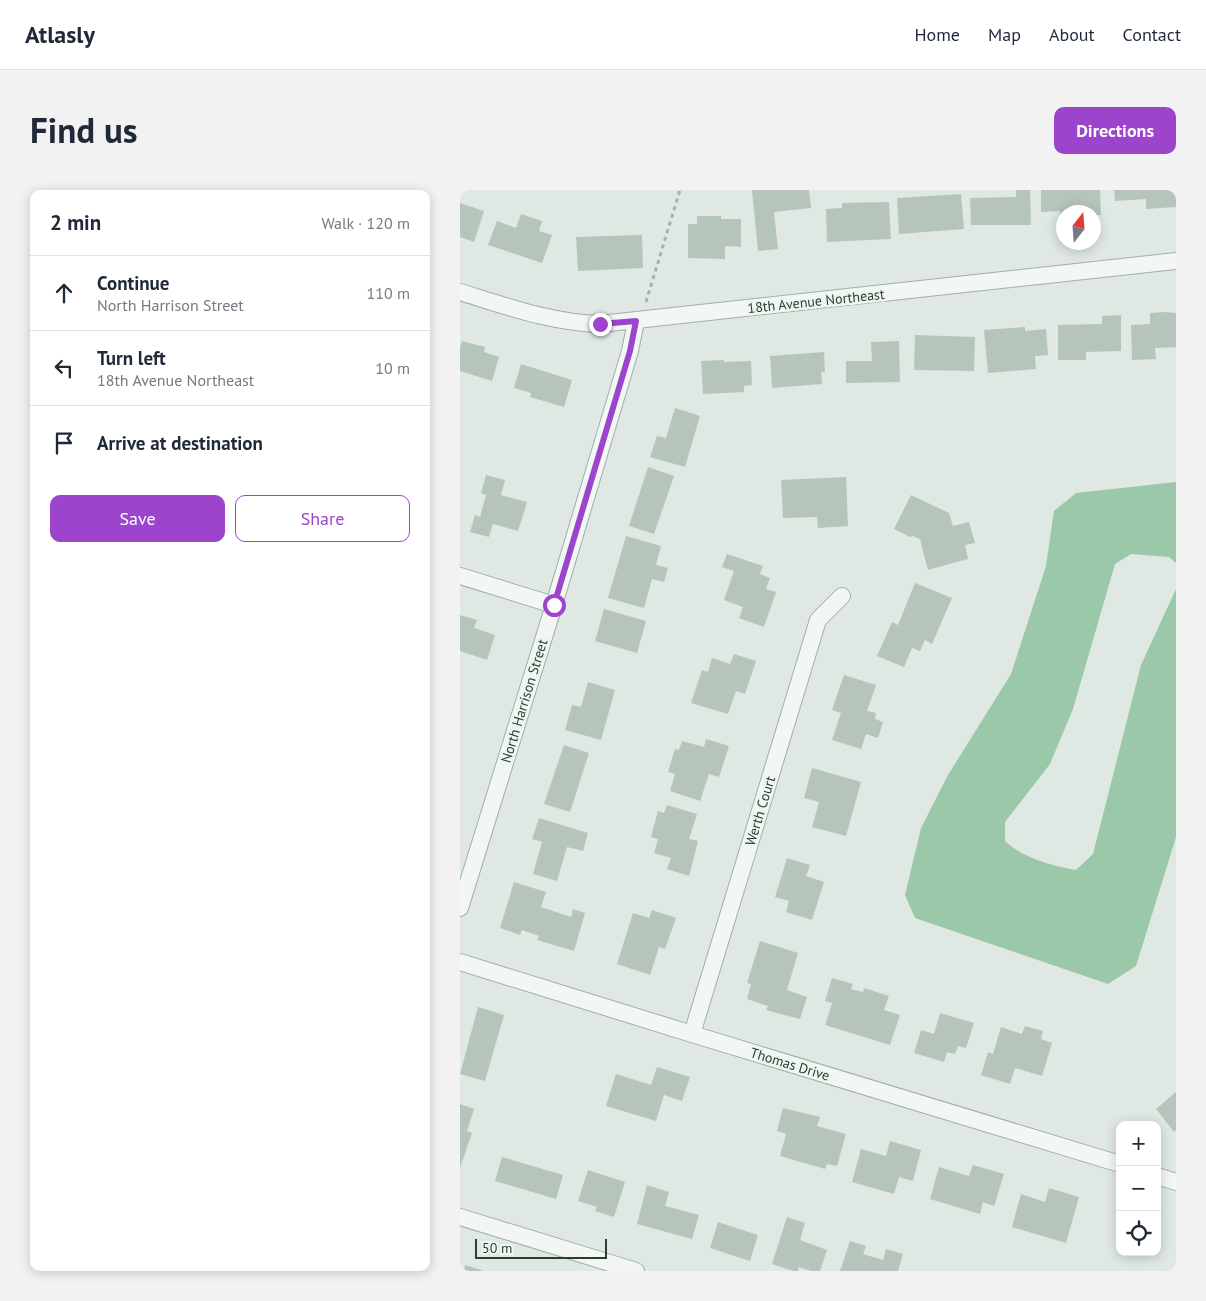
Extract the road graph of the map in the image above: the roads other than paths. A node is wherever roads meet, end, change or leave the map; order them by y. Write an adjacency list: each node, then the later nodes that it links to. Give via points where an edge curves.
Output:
1 (1176, 261): 3 (street, 18th Avenue Northeast)
2 (460, 292): 3 (street, 18th Avenue Northeast, via 579,324)
3 (636, 321): 6 (street, North Harrison Street, via 630,351)
4 (460, 576): 6 (street)
5 (842, 596): 10 (street, Werth Court, via 818,620)
6 (554, 605): 7 (street, North Harrison Street)
7 (466, 863): 8 (street, North Harrison Street)
8 (460, 908)
9 (460, 962): 10 (street, Thomas Drive)
10 (692, 1034): 11 (street, Thomas Drive)
11 (1116, 1163)
12 (1161, 1177): 13 (street)
13 (1176, 1182)
14 (460, 1217): 15 (street)
15 (636, 1271)

